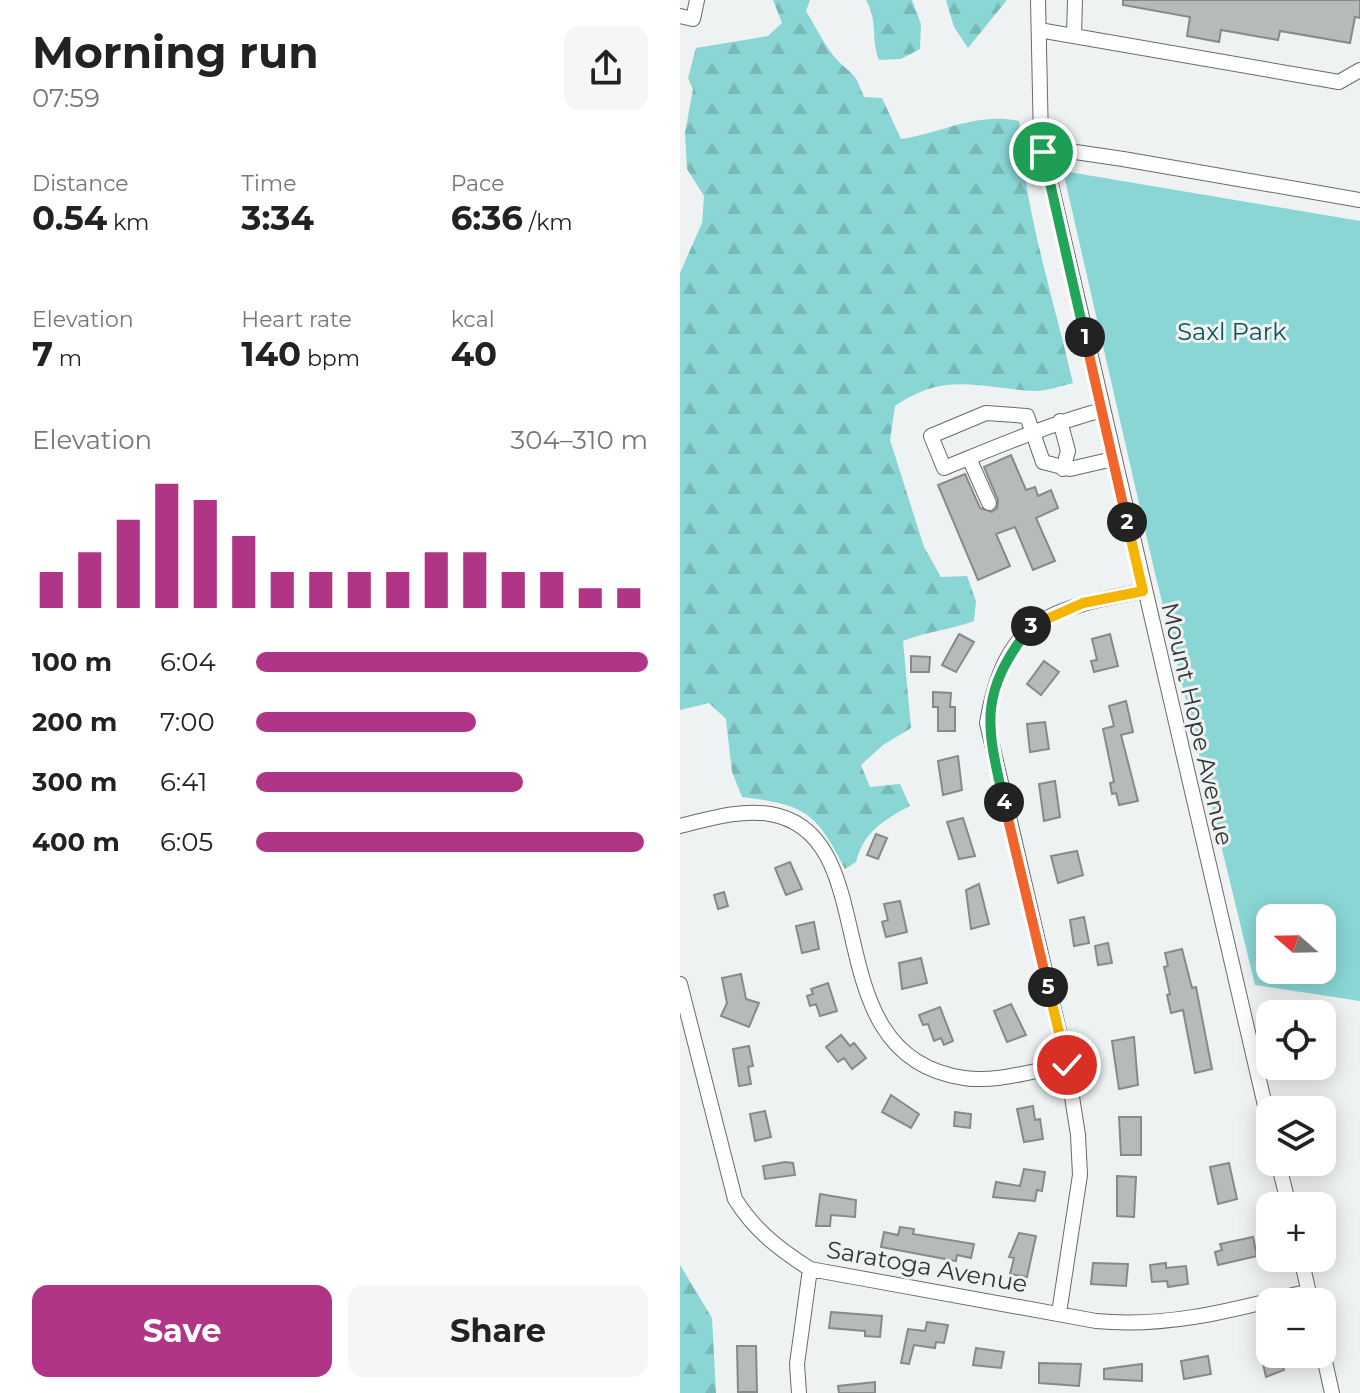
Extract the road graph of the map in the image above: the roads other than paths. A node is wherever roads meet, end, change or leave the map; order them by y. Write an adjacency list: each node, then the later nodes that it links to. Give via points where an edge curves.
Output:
1 (697, 0): 4 (street, via 693,19)
2 (1038, 0): 5 (street, Mount Hope Avenue)
3 (1075, 0): 6 (street)
4 (680, 16)
5 (1039, 30): 6 (street); 8 (street, Mount Hope Avenue)
6 (1074, 35): 7 (street, via 1339,82)
7 (1360, 70)
8 (1043, 152): 9 (street, via 1123,159); 10 (street, Mount Hope Avenue)
9 (1360, 200)
10 (1102, 410): 11 (street); 14 (street, Mount Hope Avenue)
11 (1060, 421): 12 (street); 15 (street, via 1068,451)
12 (1032, 432): 13 (street); 13 (street, via 1027,416 986,413 931,436 944,468); 15 (street, via 1043,462)
13 (969, 458): 16 (street)
14 (1113, 459): 15 (street); 17 (street, Mount Hope Avenue)
15 (1063, 469)
16 (989, 503)
17 (1143, 591): 20 (street, via 1083,603 1034,623 1001,670 987,723); 21 (street, Mount Hope Avenue)
18 (680, 826): 20 (street, via 737,813 772,814 821,844 839,885 870,1005 900,1050 921,1063 941,1073 982,1080)
19 (680, 984): 22 (street, Saratoga Avenue, via 735,1199 751,1224)
20 (1067, 1065): 24 (street, via 1080,1175)
21 (1263, 1096)
22 (810, 1269): 24 (street, Saratoga Avenue); 26 (street, via 798,1351)
23 (1256, 1306): 24 (street, Saratoga Avenue, via 1139,1325)
24 (1059, 1313)
25 (1326, 1368): 27 (street)
26 (799, 1393)
27 (1332, 1393)

